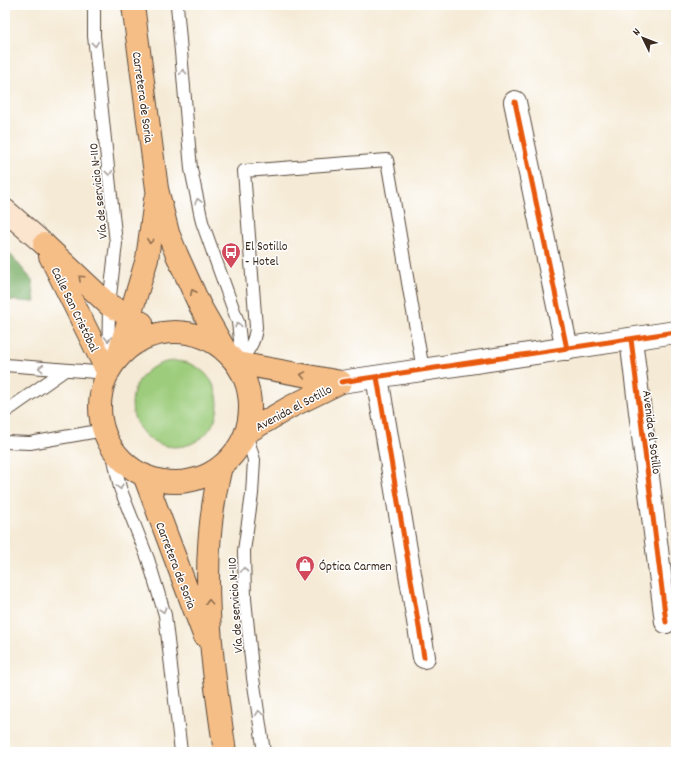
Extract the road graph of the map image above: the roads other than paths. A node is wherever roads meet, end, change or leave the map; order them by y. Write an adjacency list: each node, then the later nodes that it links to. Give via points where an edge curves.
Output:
1 (94, 5): 8 (lane, Vía de servicio N-110, one-way to 8, via 94,36 116,243)
2 (133, 5): 5 (highway, Carretera de Soria)
3 (177, 5): 14 (lane, one-way to 3, via 240,340 238,322 202,222 191,170)
4 (515, 102): 13 (street)
5 (157, 189): 9 (highway, Carretera de Soria, one-way to 9, via 147,259); 14 (highway, Carretera de Soria, one-way to 5, via 187,280 168,233)
6 (5, 210): 7 (main road, Calle San Cristóbal)
7 (44, 244): 8 (highway, Calle San Cristóbal, one-way to 7); 16 (highway, Calle San Cristóbal)
8 (109, 305): 9 (highway, Calle San Cristóbal); 16 (lane, Vía de servicio N-110, one-way to 16)
9 (131, 317): 11 (highway, Calle San Cristóbal); 16 (highway, Carretera de Soria)
10 (676, 332): 12 (street, Avenida el Sotillo)
11 (161, 333): 14 (highway, via 195,335 211,341); 16 (highway, via 144,338 135,344)
12 (631, 339): 13 (street, Avenida el Sotillo); 27 (street, Avenida el Sotillo)
13 (566, 349): 18 (street, Avenida el Sotillo)
14 (231, 357): 18 (lane, via 252,344 256,337 244,171 387,160); 20 (highway, Avenida el Sotillo, one-way to 14); 22 (highway, Carretera de Soria, via 245,379 250,395)
15 (5, 365): 17 (lane, one-way to 15)
16 (112, 366): 17 (lane); 23 (highway, Carretera de Soria, via 102,390 100,410)
17 (65, 370): 21 (lane)
18 (423, 370): 19 (street, Avenida el Sotillo)
19 (377, 377): 20 (street, Avenida el Sotillo); 29 (street)
20 (341, 382): 22 (highway, Avenida el Sotillo, via 290,407)
21 (5, 412)
22 (246, 433): 25 (highway, via 236,451); 32 (lane, Vía de servicio N-110, one-way to 22, via 245,599 244,551 254,460)
23 (108, 440): 24 (lane); 26 (highway, via 126,464); 30 (lane, one-way to 30, via 120,488 148,559 165,615)
24 (5, 442)
25 (222, 466): 26 (highway, via 204,476 184,482 164,481); 28 (highway, Carretera de Soria, one-way to 25, via 208,583 211,529 214,495)
26 (144, 475): 28 (highway, Carretera de Soria)
27 (666, 622)
28 (211, 655): 31 (highway, Carretera de Soria)
29 (424, 658)
30 (181, 752)
31 (225, 752)
32 (264, 752)

